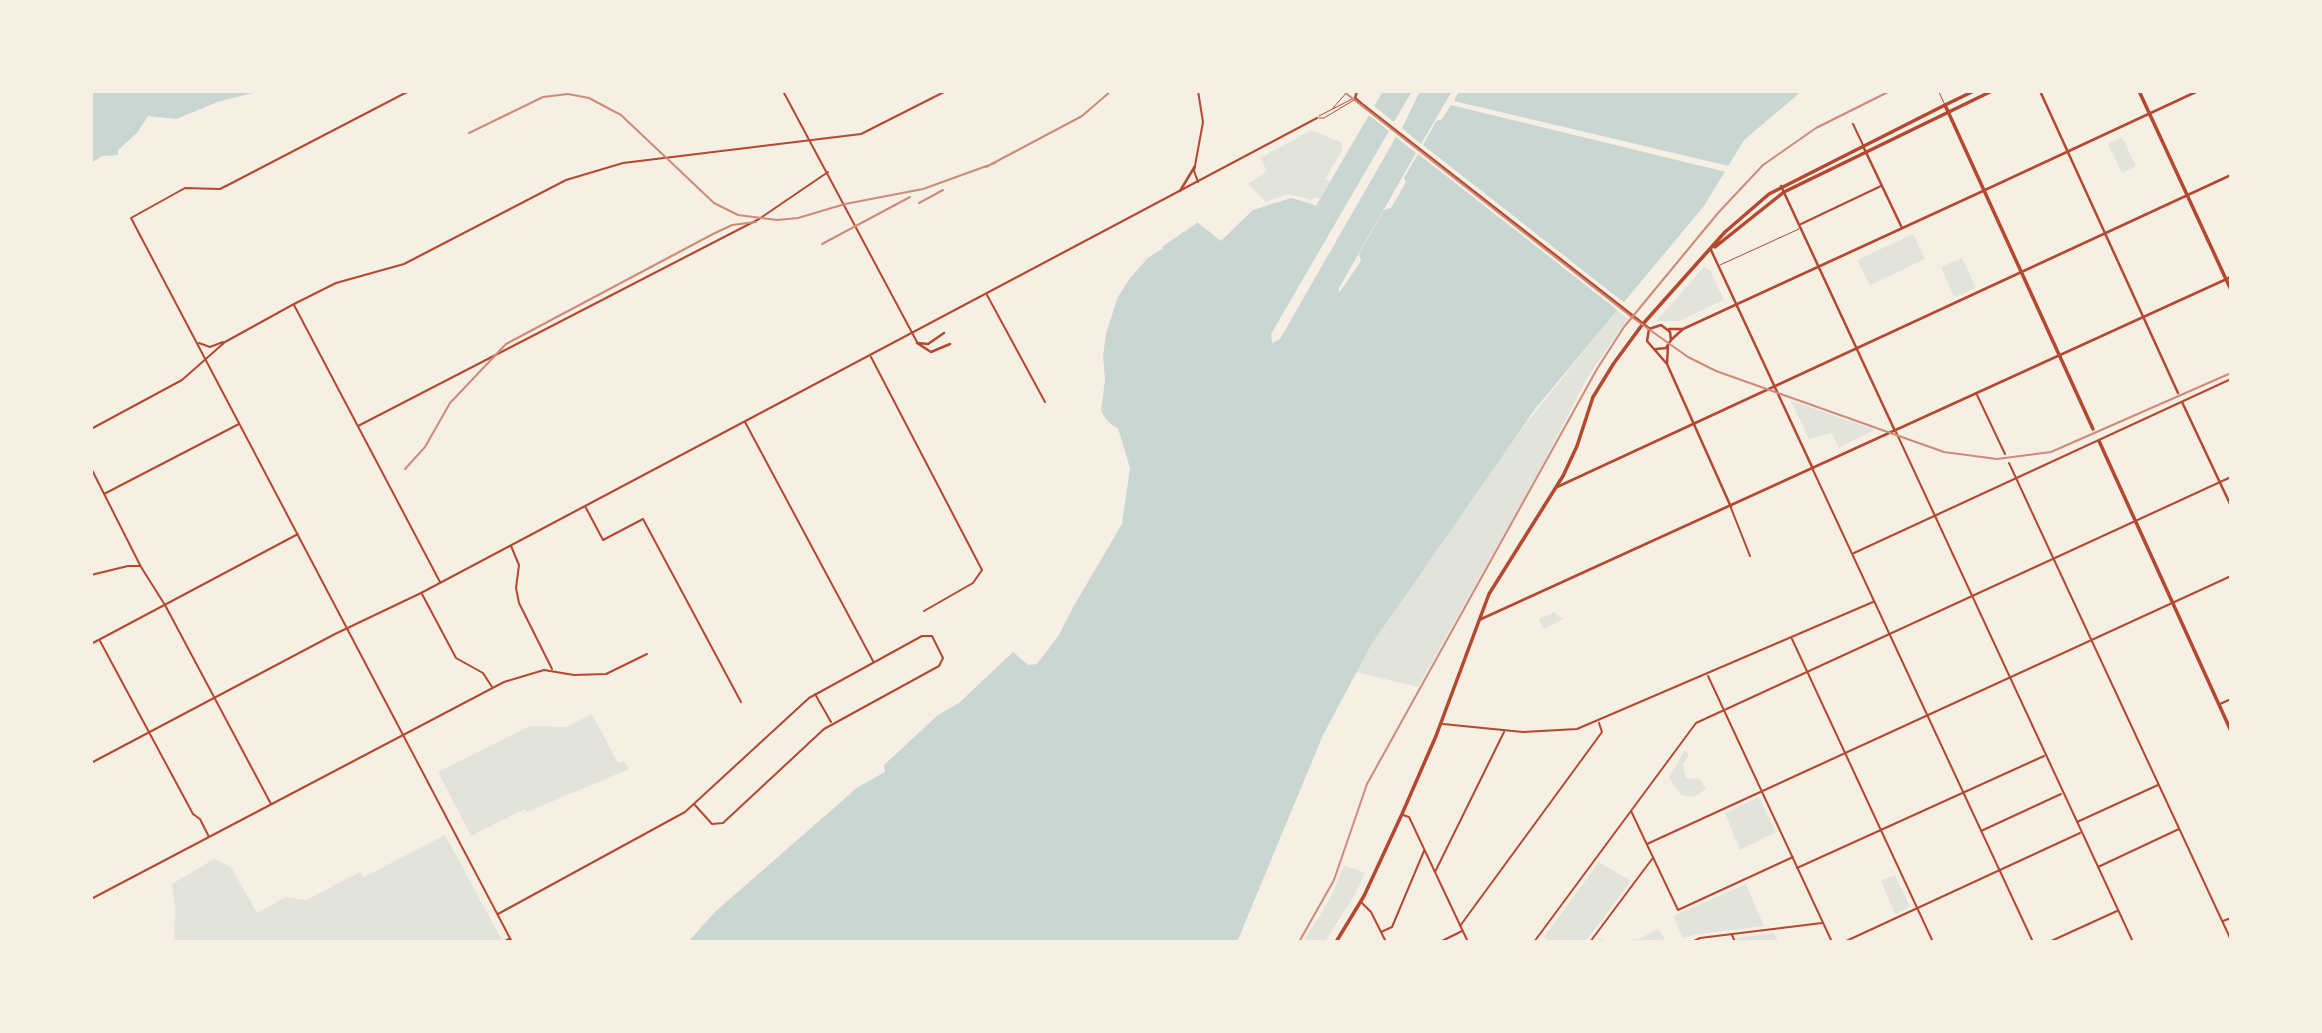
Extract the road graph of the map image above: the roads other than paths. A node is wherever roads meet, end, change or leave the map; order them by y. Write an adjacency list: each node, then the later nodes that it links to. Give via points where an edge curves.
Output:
1 (409, 91): 54 (street, via 228,185 185,188 131,218)
2 (783, 91): 20 (street)
3 (946, 91): 20 (street, via 870,131)
4 (1198, 91): 24 (street, via 1203,122)
5 (1348, 91): 15 (lane)
6 (1357, 91): 13 (street)
7 (1974, 91): 14 (main road)
8 (1992, 91): 16 (main road)
9 (2040, 91): 22 (street)
10 (2139, 91): 17 (main road)
11 (2198, 91): 17 (street)
12 (1940, 92): 14 (lane)
13 (1355, 98): 15 (lane); 18 (lane); 47 (street)
14 (1945, 105): 16 (main road); 21 (main road)
15 (1332, 109): 18 (lane)
16 (1948, 111): 23 (main road); 31 (main road)
17 (2150, 113): 22 (street); 33 (main road)
18 (1317, 118): 27 (street)
19 (1853, 124): 21 (street)
20 (812, 141): 25 (street); 44 (street, via 597,168 404,264 336,284)
21 (1863, 145): 23 (street); 28 (main road)
22 (2068, 151): 31 (street); 36 (street)
23 (1867, 152): 29 (street); 32 (main road)
24 (1195, 166): 27 (street); 30 (street)
25 (828, 172): 50 (street); 73 (street, via 759,219)
26 (2231, 175): 33 (street)
27 (1198, 182): 30 (street)
28 (1781, 186): 32 (street); 37 (main road)
29 (1882, 186): 34 (street); 35 (street)
30 (1180, 191): 43 (street)
31 (1983, 191): 35 (street); 40 (main road)
32 (1784, 192): 34 (street); 37 (main road)
33 (2188, 195): 36 (street); 41 (main road)
34 (1800, 227): 38 (lane); 39 (street)
35 (1902, 228): 39 (street)
36 (2106, 234): 40 (street); 46 (street)
37 (1710, 250): 38 (street); 85 (main road, via 1643,325 1602,380)
38 (1718, 266): 45 (street)
39 (1819, 267): 45 (street); 59 (street)
40 (2021, 274): 59 (street); 61 (main road)
41 (2229, 278): 42 (main road); 46 (street)
42 (2231, 290)
43 (987, 294): 50 (street); 68 (street)
44 (294, 304): 53 (street); 73 (street)
45 (1736, 304): 49 (street); 65 (street)
46 (2144, 318): 61 (street); 66 (street)
47 (1650, 329): 48 (street, via 1661,325); 58 (street, via 1647,341)
48 (1669, 329): 49 (street); 52 (street)
49 (1683, 329): 52 (street)
50 (913, 333): 55 (street); 60 (street)
51 (944, 333): 55 (street, via 928,344)
52 (1671, 340): 57 (street)
53 (227, 341): 54 (street, via 210,347); 62 (street)
54 (198, 342): 62 (street)
55 (917, 343): 56 (street, via 930,352)
56 (950, 344)
57 (1668, 346): 58 (street); 63 (street)
58 (1656, 349): 63 (street)
59 (1857, 349): 65 (street); 76 (street)
60 (871, 356): 70 (street); 106 (street, via 982,570 974,583)
61 (2060, 356): 67 (street); 75 (main road)
62 (206, 359): 71 (street); 74 (street, via 174,384)
63 (1667, 364): 72 (street)
64 (2231, 379): 69 (street)
65 (1774, 387): 72 (street); 81 (street)
66 (2178, 393)
67 (1976, 394): 76 (street); 78 (street)
68 (1045, 402)
69 (2182, 402): 77 (street); 84 (street)
70 (744, 421): 87 (street); 115 (street)
71 (240, 424): 86 (street); 92 (street)
72 (1692, 425): 85 (street); 89 (street)
73 (358, 426): 100 (street)
74 (91, 429)
75 (2093, 429)
76 (1895, 431): 81 (street); 90 (street)
77 (2099, 441): 83 (street); 91 (main road)
78 (2005, 454)
79 (2010, 463): 83 (street)
80 (91, 468): 86 (street)
81 (1812, 469): 89 (street); 94 (street)
82 (2231, 477): 84 (street)
83 (2017, 478): 90 (street); 96 (street)
84 (2220, 482): 88 (street); 91 (street)
85 (1556, 487): 107 (main road, via 1496,580)
86 (104, 494): 97 (street)
87 (585, 506): 93 (street); 124 (street, via 603,540 643,519)
88 (2231, 506)
89 (1731, 507): 95 (street); 107 (street)
90 (1935, 516): 94 (street); 102 (street)
91 (2136, 520): 96 (street); 104 (main road)
92 (299, 534): 105 (street); 108 (street)
93 (510, 545): 100 (street); 116 (street, via 520,565 519,603)
94 (1852, 554): 103 (street)
95 (1750, 556)
96 (2054, 558): 102 (street); 111 (street)
97 (141, 567): 98 (street); 105 (street)
98 (91, 575)
99 (2231, 576): 104 (street)
100 (440, 582): 101 (street)
101 (421, 593): 108 (street); 120 (street, via 456,657 483,673)
102 (1972, 596): 109 (street); 119 (street)
103 (1874, 602): 109 (street); 110 (street)
104 (2172, 603): 111 (street); 125 (main road)
105 (165, 605): 112 (street); 122 (street)
106 (924, 611)
107 (1478, 621): 130 (main road)
108 (348, 630): 122 (street); 134 (street)
109 (1889, 634): 117 (street); 127 (street)
110 (1791, 638): 117 (street); 118 (street)
111 (2092, 639): 119 (street); 138 (street)
112 (99, 640): 113 (street); 133 (street)
113 (91, 644)
114 (647, 654): 116 (street, via 606,674)
115 (874, 662): 121 (street); 129 (street, via 928,634 944,661)
116 (552, 670): 120 (street, via 530,673)
117 (1807, 672): 126 (street); 135 (street)
118 (1708, 675): 126 (street); 128 (street)
119 (2009, 677): 127 (street); 136 (street)
120 (493, 688): 134 (street)
121 (816, 694): 129 (street); 143 (street)
122 (214, 698): 133 (street); 142 (street)
123 (2231, 699): 125 (street)
124 (741, 702)
125 (2219, 704): 132 (main road)
126 (1723, 709): 139 (street); 144 (street, via 1690,728)
127 (1926, 715): 135 (street); 140 (street)
128 (1599, 722): 131 (street, via 1565,731); 168 (street, via 1602,733)
129 (831, 723): 143 (street, via 721,825 712,824)
130 (1441, 723): 131 (street); 145 (main road)
131 (1504, 731): 159 (street)
132 (2231, 731)
133 (149, 733): 137 (street); 151 (street)
134 (402, 735): 142 (street); 164 (street)
135 (1844, 752): 139 (street); 148 (street)
136 (2045, 755): 140 (street); 141 (street)
137 (91, 763)
138 (2159, 784): 146 (street); 147 (street)
139 (1761, 790): 152 (street); 154 (street)
140 (1963, 793): 148 (street); 149 (street)
141 (2062, 793): 146 (street); 149 (street)
142 (271, 804): 151 (street)
143 (694, 804): 164 (street)
144 (1631, 810): 152 (street); 174 (street)
145 (1402, 814): 153 (street, via 1409,817); 161 (main road)
146 (2076, 823): 150 (street)
147 (2180, 829): 156 (street); 166 (street)
148 (1881, 830): 157 (street); 162 (street)
149 (1981, 831): 158 (street)
150 (2081, 832): 156 (street); 158 (street)
151 (209, 837): 160 (street)
152 (1647, 844): 155 (street)
153 (1424, 850): 159 (street); 170 (street, via 1392,926)
154 (1793, 856): 155 (street, via 1678,910); 157 (street)
155 (1653, 858): 181 (street)
156 (2097, 867): 163 (street)
157 (1797, 868): 167 (street)
158 (1999, 870): 162 (street); 187 (street)
159 (1435, 872): 168 (street)
160 (91, 899)
161 (1361, 902): 170 (street); 177 (main road)
162 (1917, 909): 185 (street); 186 (street)
163 (2118, 911): 188 (street); 189 (street)
164 (498, 914): 172 (street)
165 (2231, 918): 166 (street)
166 (2223, 921): 173 (street)
167 (1823, 923): 171 (street); 184 (street)
168 (1460, 926): 169 (street)
169 (1463, 931): 179 (street); 180 (street)
170 (1381, 932): 178 (street)
171 (1731, 934): 182 (street); 183 (street)
172 (510, 938): 175 (street); 176 (street)
173 (2231, 940)
174 (1536, 941)
175 (503, 942)
176 (512, 942)
177 (1336, 942)
178 (1386, 942)
179 (1440, 942)
180 (1468, 942)
181 (1590, 942)
182 (1692, 942)
183 (1735, 942)
184 (1832, 942)
185 (1844, 942)
186 (1933, 942)
187 (2033, 942)
188 (2049, 942)
189 (2133, 942)

